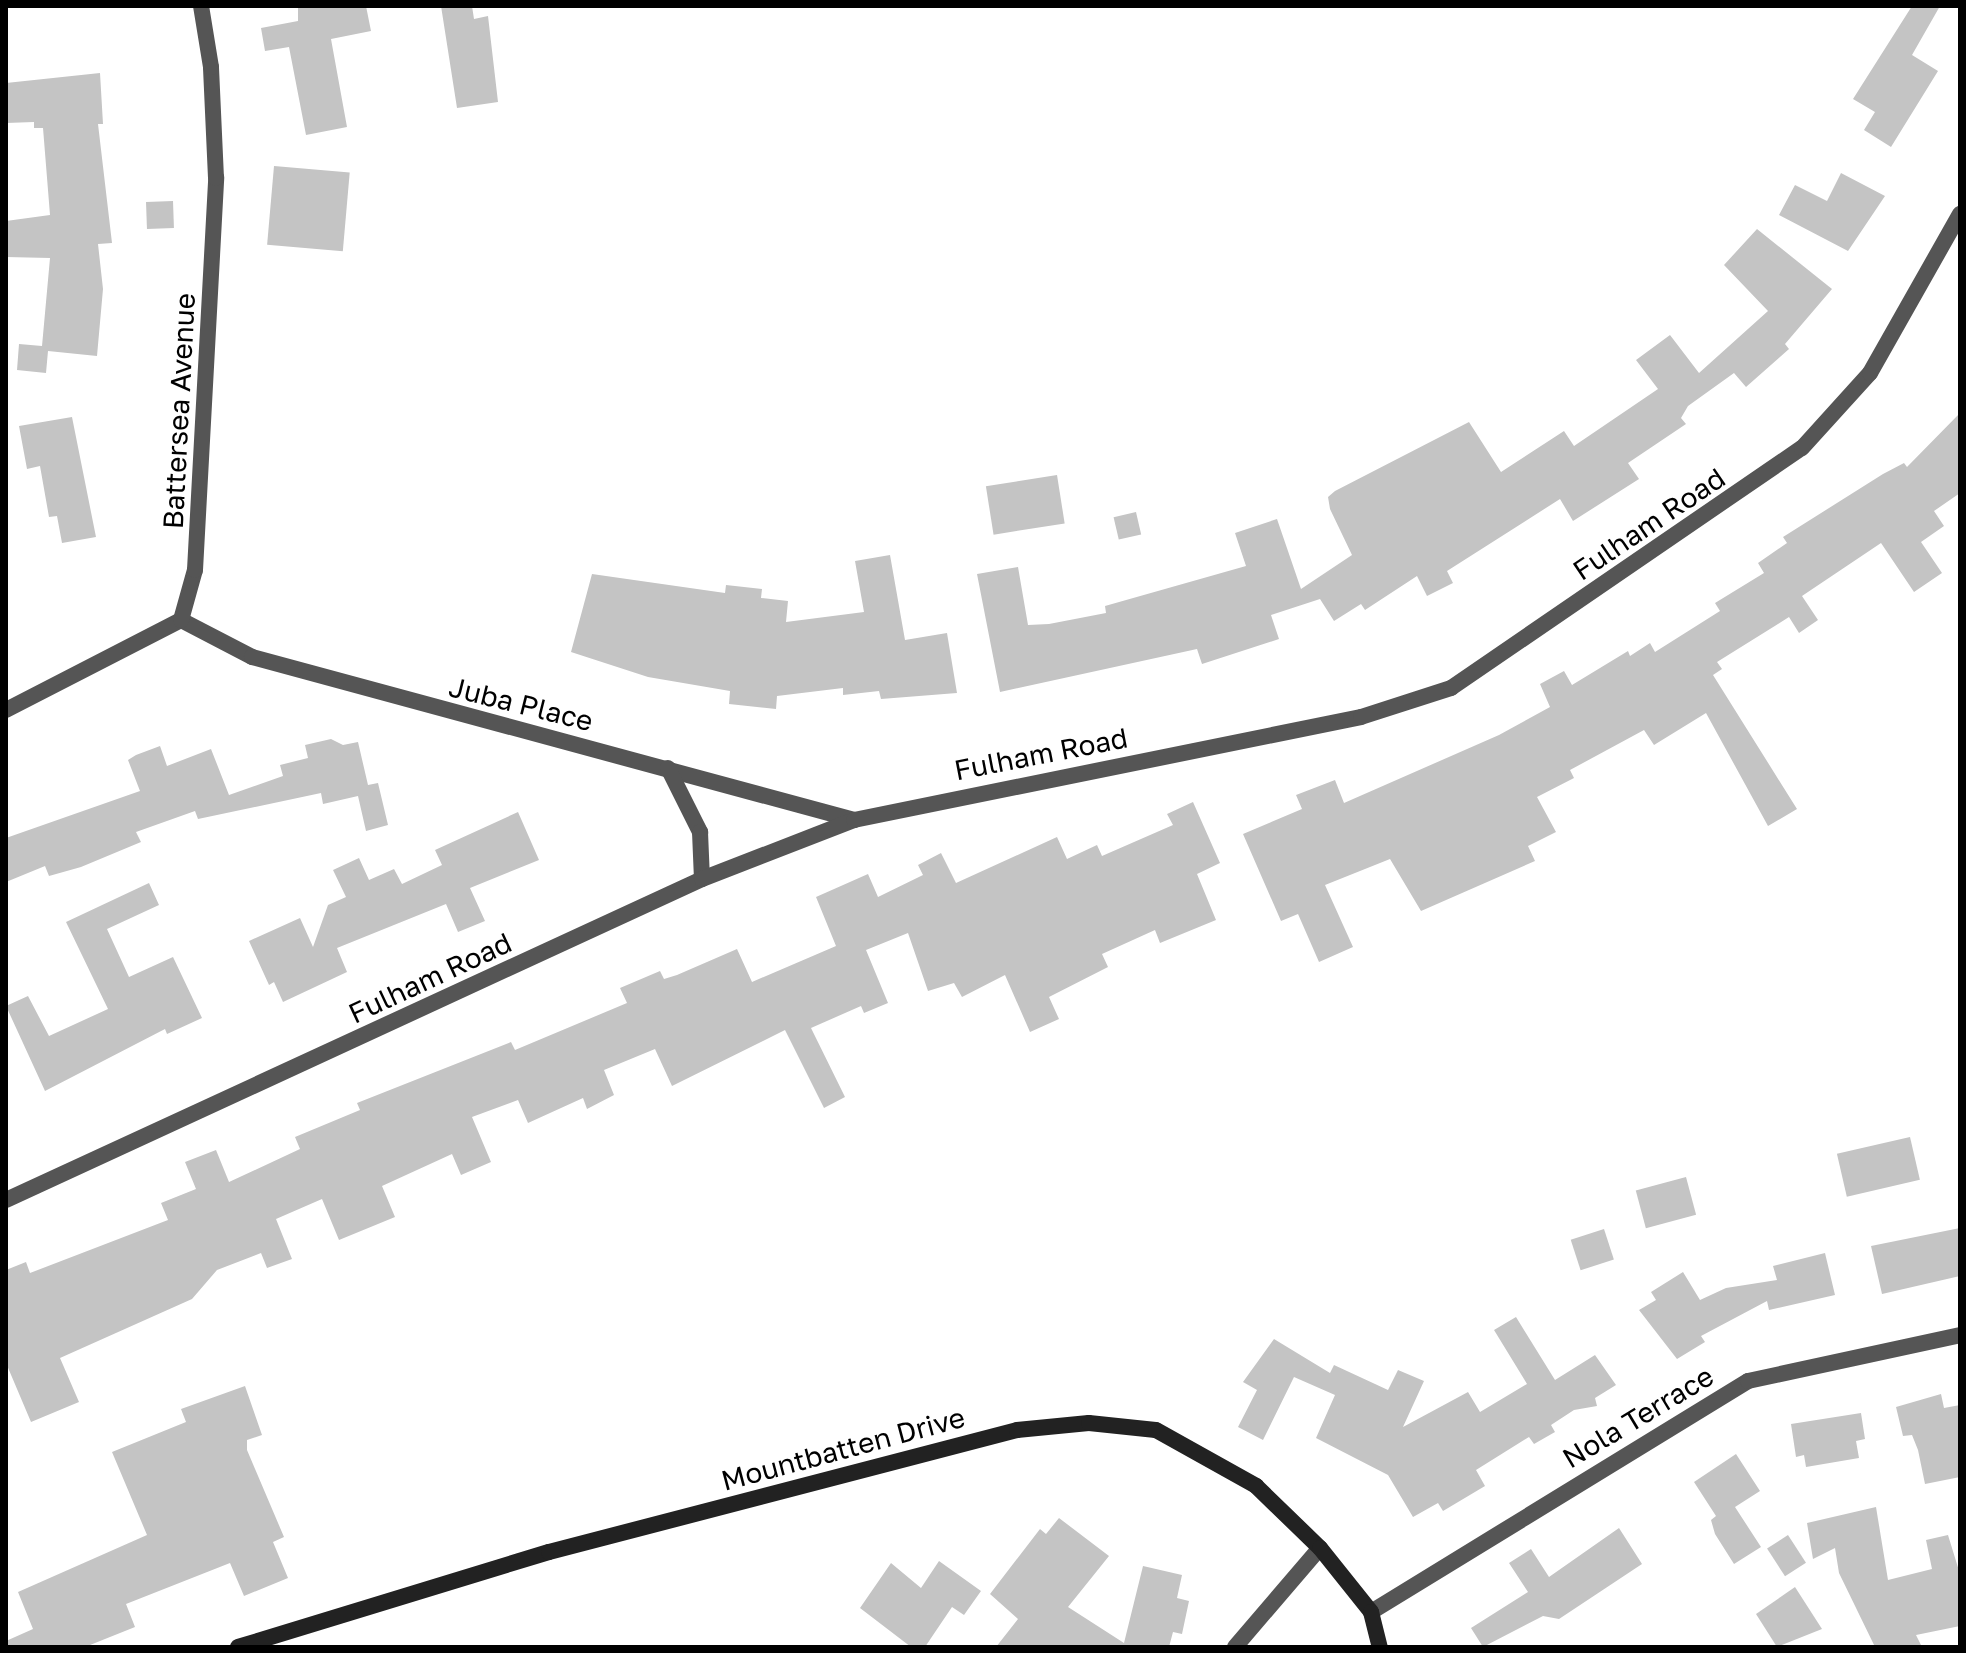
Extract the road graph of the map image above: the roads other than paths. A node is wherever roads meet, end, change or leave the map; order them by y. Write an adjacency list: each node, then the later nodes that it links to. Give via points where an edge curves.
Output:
1 (201, 6): 3 (street, Battersea Avenue, via 216,178 203,500 195,570)
2 (1960, 214): 6 (street, Fulham Road, via 1870,373 1802,448 1451,688 1361,717)
3 (181, 620): 4 (street); 5 (street, Juba Place, via 252,657)
4 (6, 710)
5 (668, 768): 6 (street, Juba Place); 7 (street, via 700,832)
6 (854, 820): 7 (street, Fulham Road)
7 (702, 879): 8 (street, Fulham Road)
8 (6, 1200)
9 (1960, 1335): 11 (street, Nola Terrace, via 1748,1381)
10 (1320, 1548): 11 (main road, Mountbatten Drive); 12 (main road, Mountbatten Drive, via 1256,1486 1156,1430 1122,1423 1053,1425 549,1552); 13 (street)
11 (1371, 1612): 14 (main road, Mountbatten Drive)
12 (238, 1647)
13 (1235, 1647)
14 (1380, 1647)

